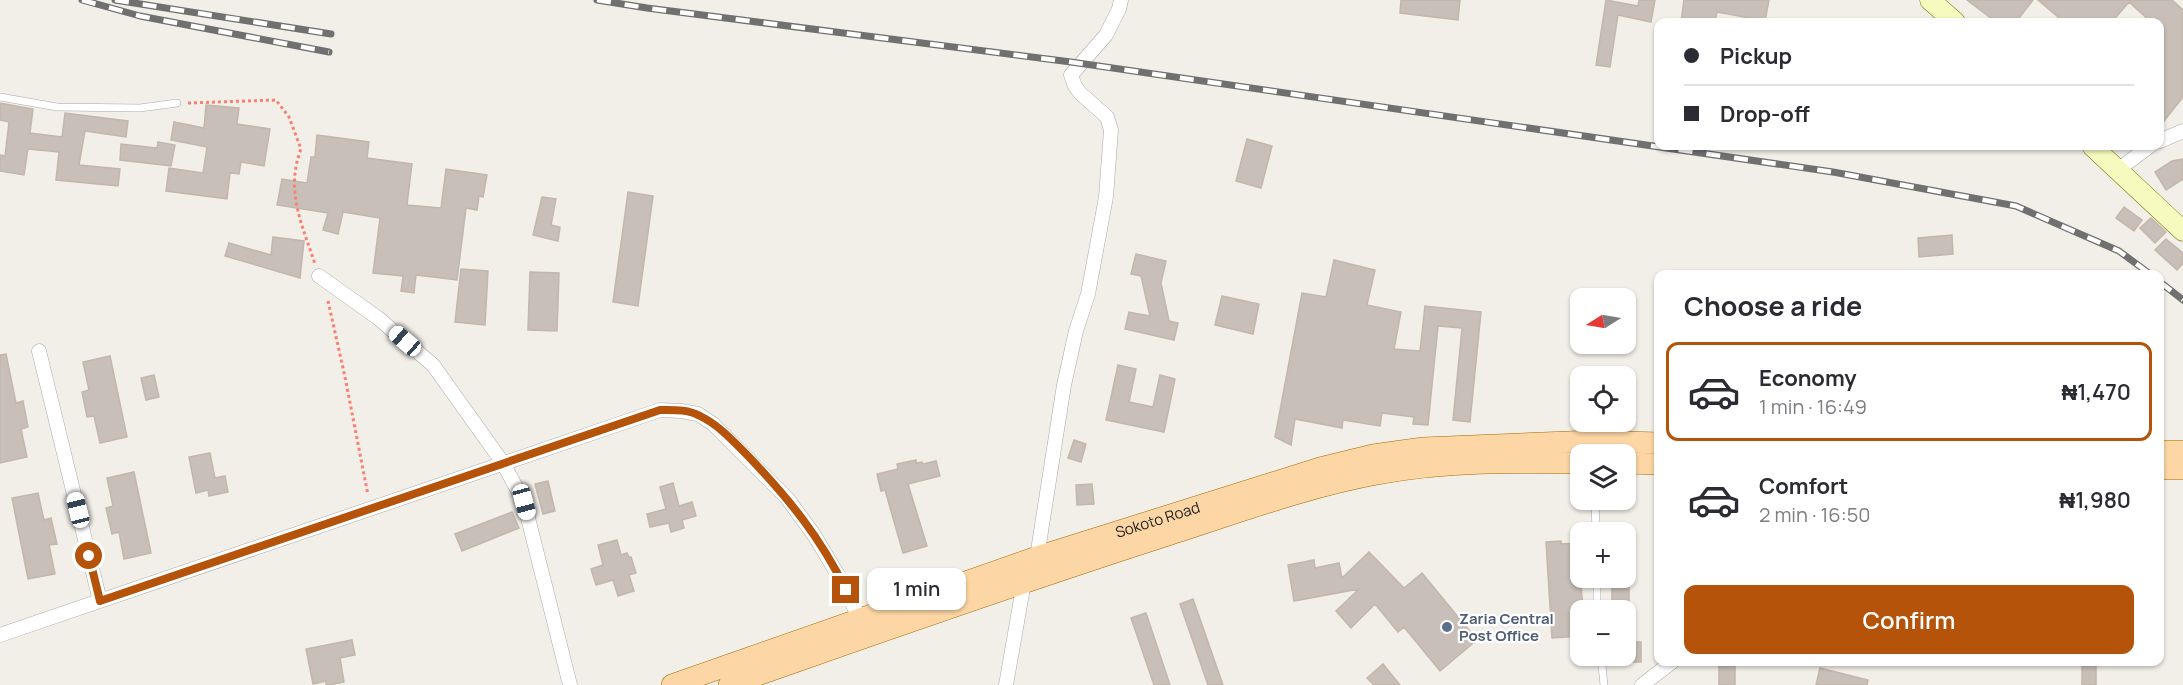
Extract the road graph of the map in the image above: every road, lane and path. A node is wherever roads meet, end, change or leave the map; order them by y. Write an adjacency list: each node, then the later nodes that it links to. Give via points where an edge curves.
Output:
1 (1121, 0): 22 (street, via 1106,35 1071,75 1080,93 1107,117 1111,130 1106,196 1088,294 1064,385)
2 (1930, 0): 3 (street)
3 (1950, 18)
4 (0, 97): 5 (lane, via 57,107 140,108)
5 (177, 103): 12 (path, via 276,100 289,117 301,149 295,166 295,203)
6 (2183, 131): 7 (street)
7 (2164, 139)
8 (2097, 150): 10 (street)
9 (2144, 150): 10 (street)
10 (2118, 169): 11 (street)
11 (2183, 231)
12 (319, 276): 16 (street, via 378,318 433,365); 21 (path, via 331,311)
13 (39, 351): 24 (street)
14 (1654, 442): 22 (main road, Sokoto Road, via 1506,443 1373,455 1269,483)
15 (2167, 454): 20 (main road)
16 (503, 463): 21 (street); 25 (street, via 660,410 698,414 734,442 787,498 838,575); 29 (street, via 524,502)
17 (1570, 463): 23 (main road, Sokoto Road, via 1495,463 1377,474 1274,502)
18 (1636, 463): 19 (main road)
19 (1654, 464)
20 (2183, 469)
21 (371, 508): 24 (street)
22 (1037, 558): 25 (main road, Sokoto Road)
23 (1024, 582): 31 (main road, Sokoto Road); 32 (street)
24 (100, 601): 26 (street)
25 (860, 620): 30 (main road, Sokoto Road)
26 (0, 635)
27 (1602, 666): 33 (lane)
28 (1667, 666): 34 (street)
29 (570, 685)
30 (672, 685)
31 (729, 685)
32 (1006, 685)
33 (1604, 685)
34 (1642, 685)

